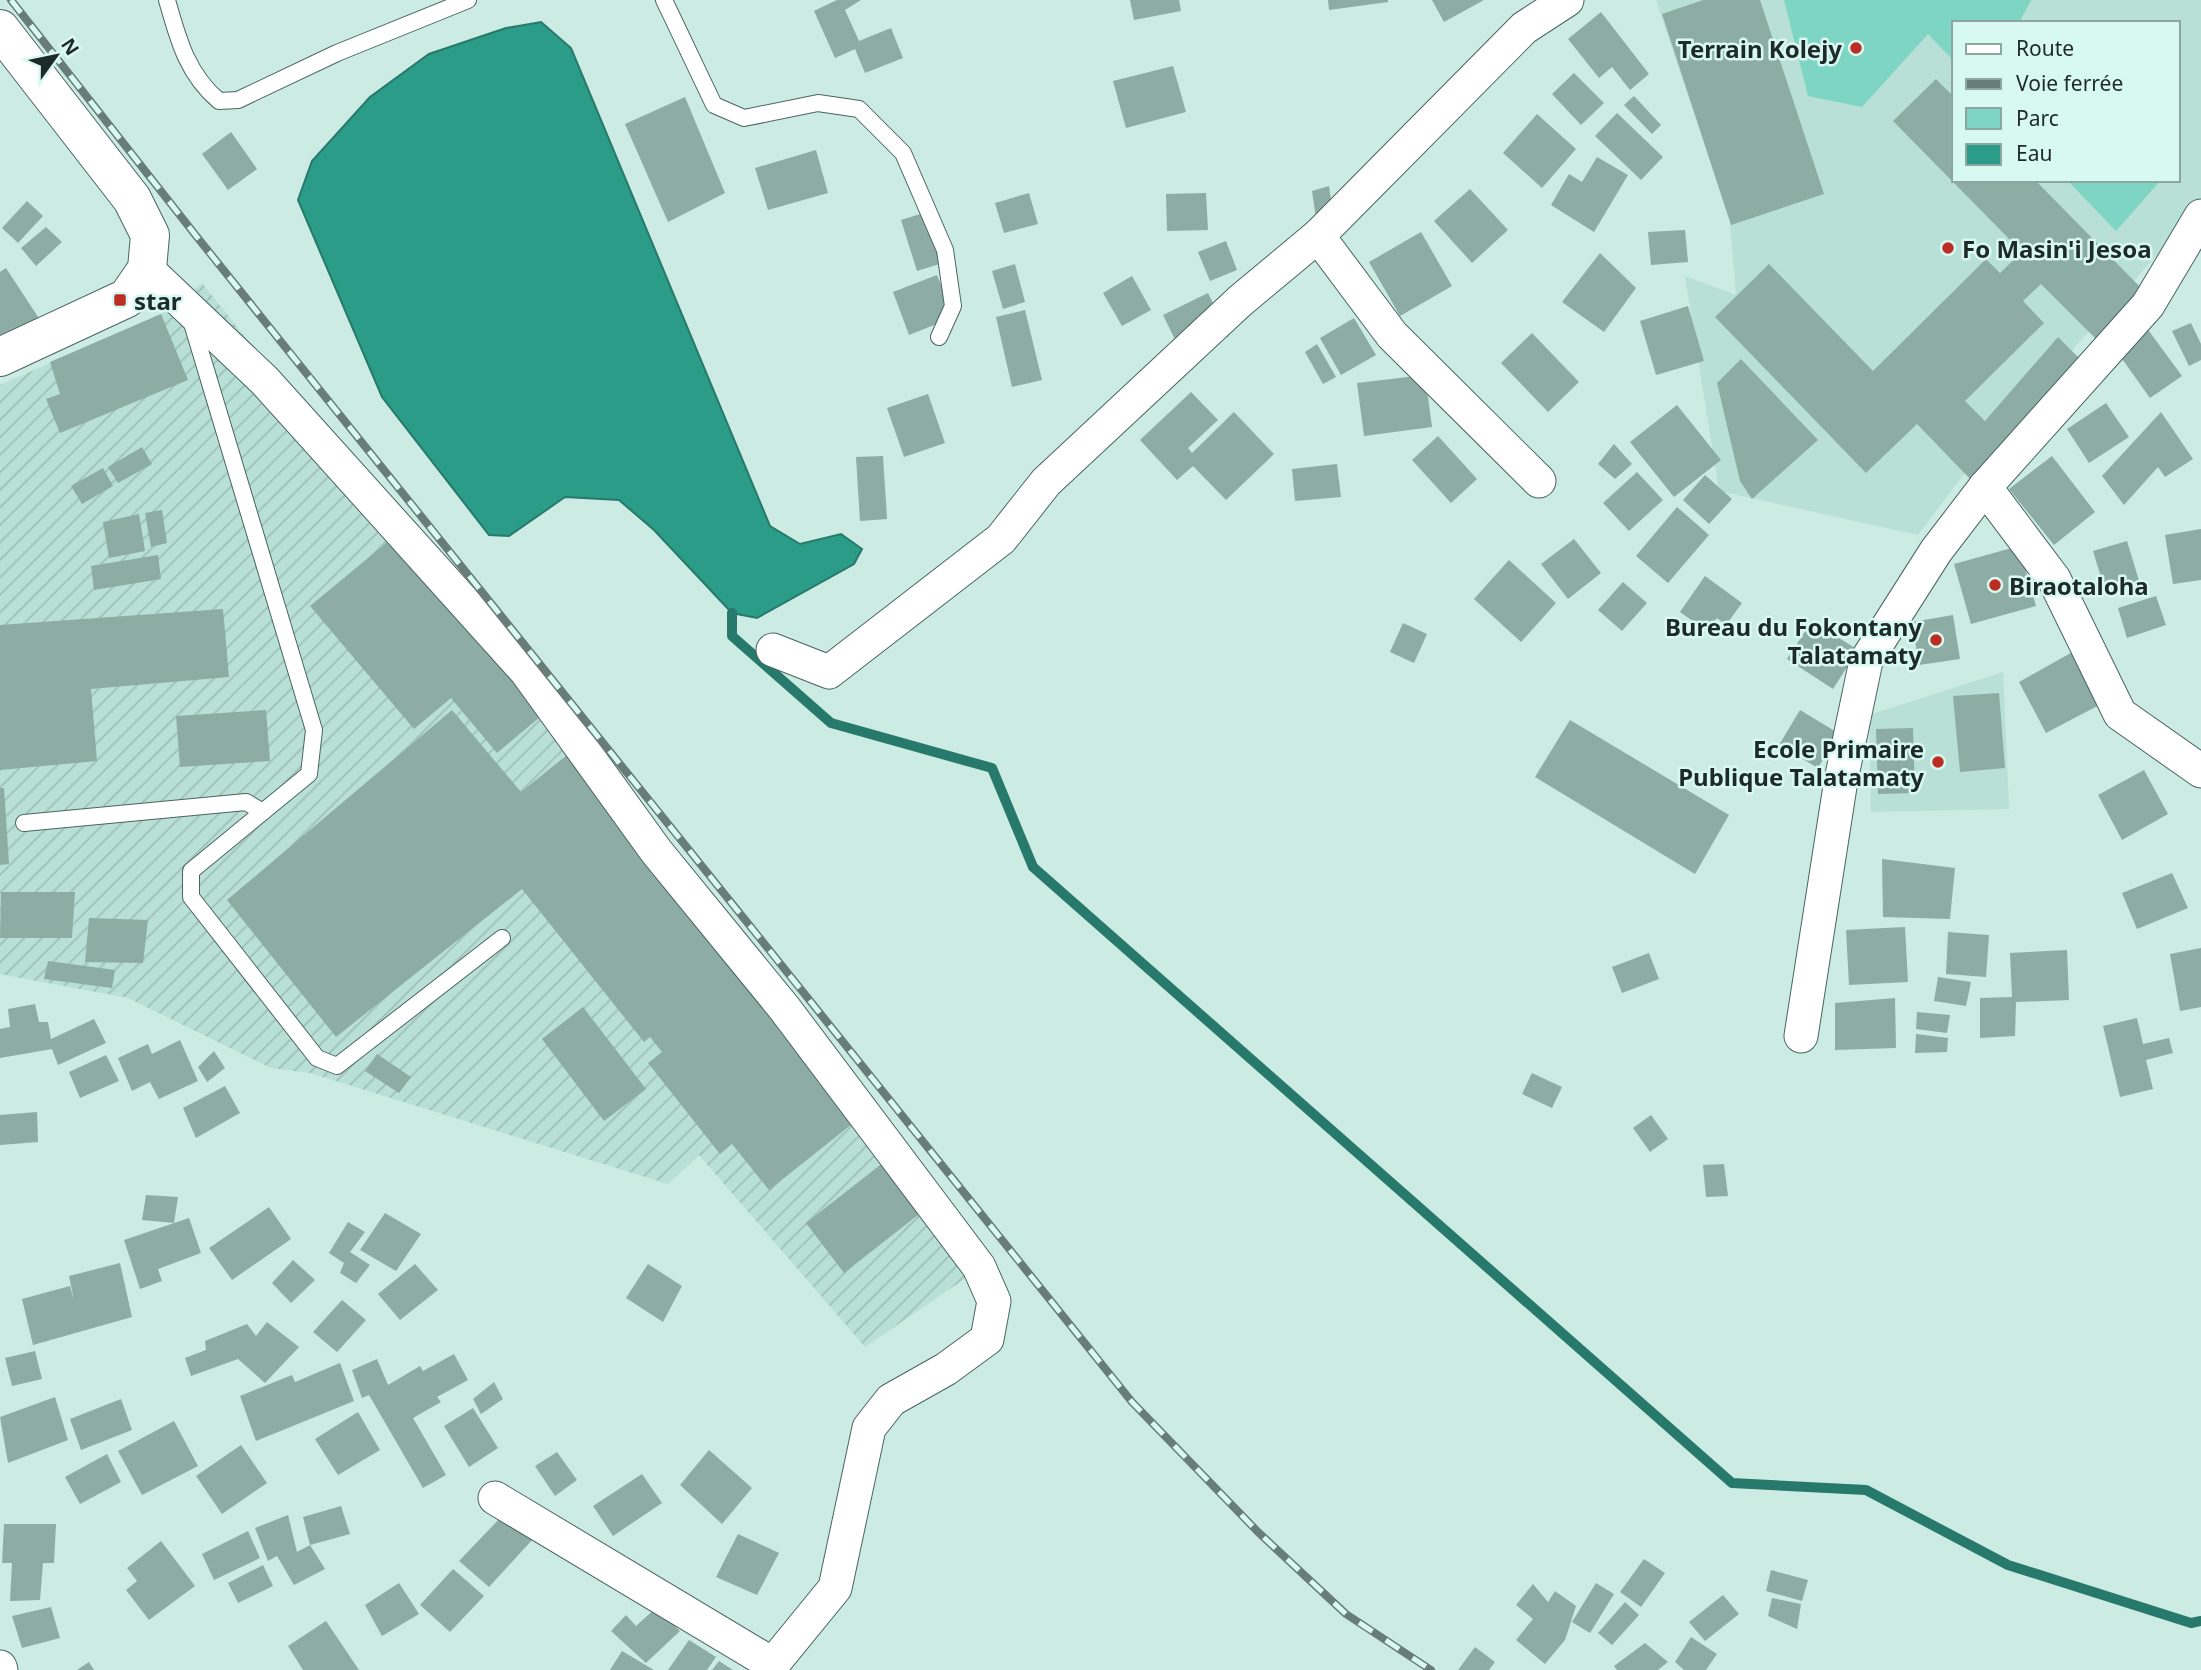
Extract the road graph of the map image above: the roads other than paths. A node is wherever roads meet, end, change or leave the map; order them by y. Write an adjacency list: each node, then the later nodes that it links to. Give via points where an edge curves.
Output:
1 (167, 0): 2 (lane, via 181,52 204,88 219,101 238,100 337,52)
2 (468, 0)
3 (664, 0): 10 (lane, via 714,105 744,118 818,103 859,110 903,153 946,250 953,306)
4 (1567, 0): 7 (street, via 1524,28)
5 (0, 29): 8 (street, via 132,199 150,234)
6 (2198, 221): 13 (street, via 2148,305)
7 (1318, 236): 12 (street, via 1392,335); 14 (street, via 1240,301 1045,482 1001,539 830,672)
8 (147, 269): 9 (street); 11 (street, via 127,298)
9 (186, 304): 16 (lane, via 314,730 309,774); 21 (street, via 265,381 526,671 656,851 785,1009 979,1266 994,1301 987,1339 891,1400 869,1428 835,1588)
10 (939, 337)
11 (0, 357)
12 (1539, 481)
13 (1985, 487): 15 (street, via 2054,579 2120,714); 19 (street, via 1936,551 1866,661 1841,780)
14 (773, 650)
15 (2201, 771)
16 (263, 811): 17 (lane, via 246,802); 18 (lane, via 191,872 191,897 317,1058 337,1066)
17 (24, 824)
18 (502, 938)
19 (1801, 1036)
20 (495, 1498): 21 (street)
21 (770, 1667)

